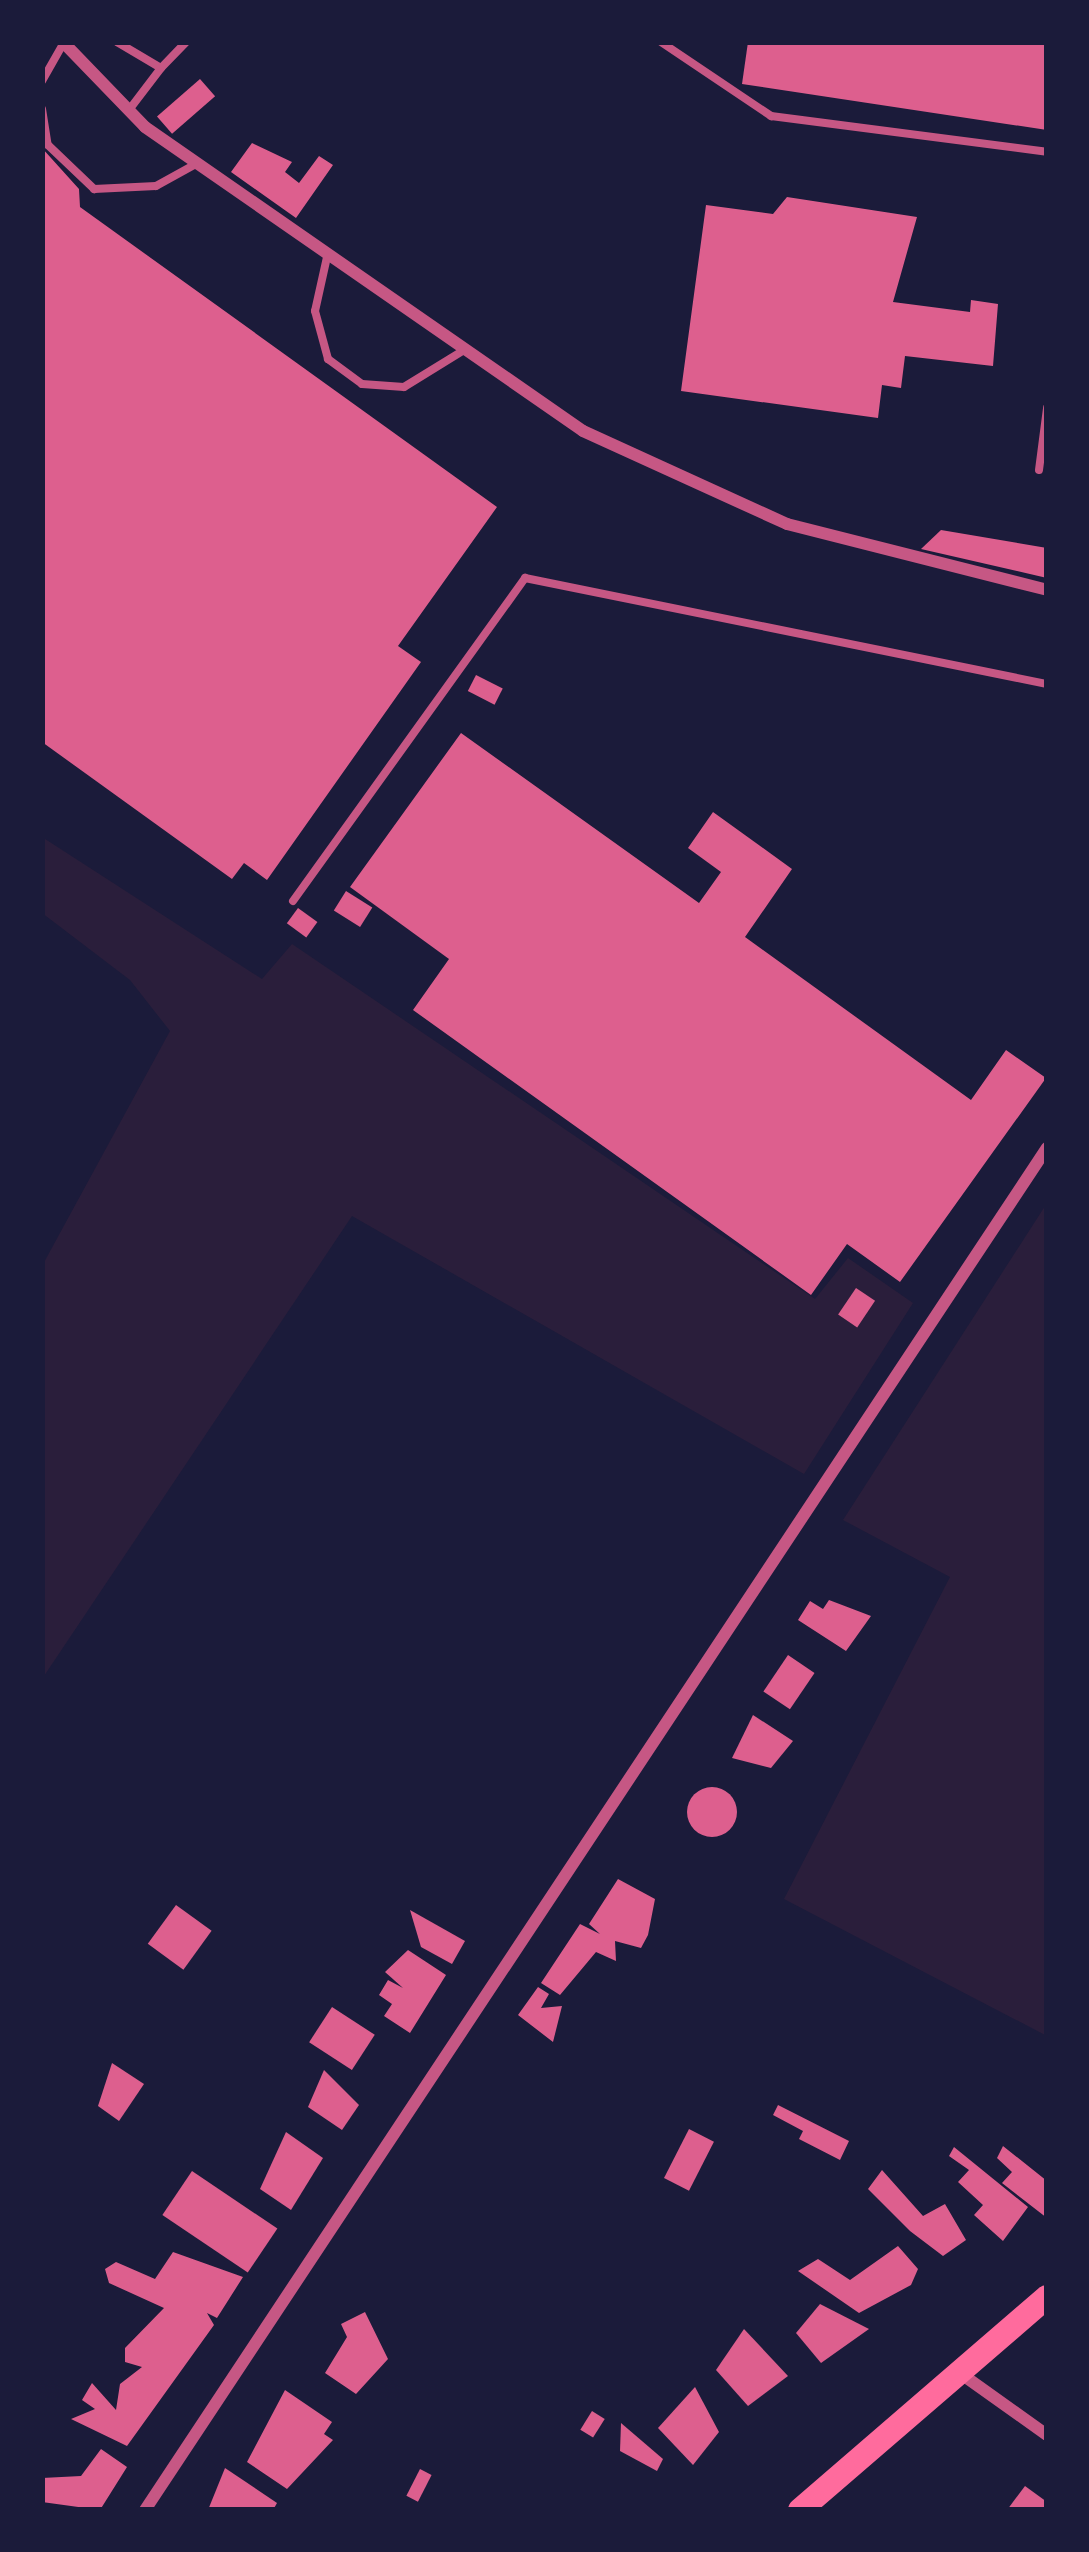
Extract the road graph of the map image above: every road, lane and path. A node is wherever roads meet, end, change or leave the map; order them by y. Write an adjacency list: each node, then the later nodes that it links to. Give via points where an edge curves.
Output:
1 (63, 42): 6 (lane); 8 (street)
2 (117, 42): 5 (lane)
3 (186, 42): 5 (lane)
4 (661, 42): 9 (lane, via 771,116)
5 (161, 68): 8 (lane)
6 (42, 81)
7 (42, 109): 10 (lane, via 48,145 94,189 156,187)
8 (129, 111): 10 (street)
9 (1047, 152)
10 (197, 164): 11 (street)
11 (327, 257): 12 (street); 12 (lane, via 315,311 328,359 362,384 404,387)
12 (461, 352): 15 (street, via 681,484 889,554)
13 (1047, 408): 14 (lane)
14 (1039, 470)
15 (1047, 590)
16 (1047, 684): 17 (lane, via 525,578)
17 (293, 901)
18 (1047, 1148): 22 (street)
19 (1047, 2297): 20 (main road)
20 (959, 2373): 21 (street); 23 (main road)
21 (1047, 2435)
22 (146, 2510)
23 (800, 2510)

